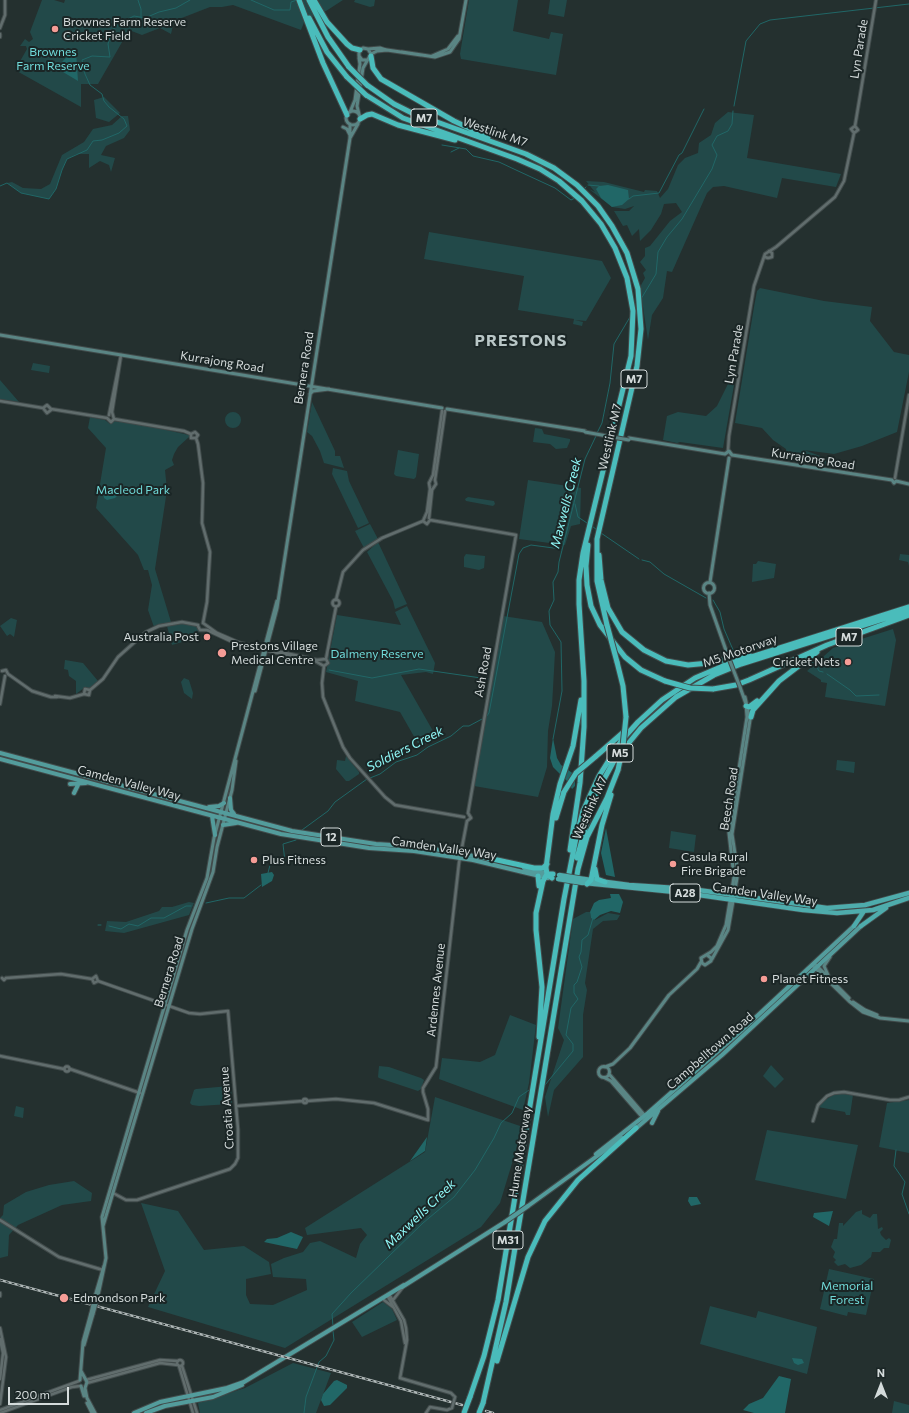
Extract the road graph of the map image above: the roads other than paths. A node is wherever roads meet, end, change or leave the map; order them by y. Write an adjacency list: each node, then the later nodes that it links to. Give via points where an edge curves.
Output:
1 (6, 0): 7 (street, via 5,15)
2 (300, 0): 8 (highway, Westlink M7 / M7)
3 (310, 0): 21 (highway, Westlink M7 / M7, bridge, via 334,47 349,67 367,85 394,104 412,113)
4 (314, 0): 10 (highway, via 327,22 350,47)
5 (466, 0): 11 (main road, via 459,35 449,50 432,56 423,56)
6 (876, 2): 17 (street, Lyn Parade)
7 (0, 28)
8 (312, 29): 14 (highway); 22 (highway, Westlink M7 / M7, bridge, via 347,77 366,95 403,118 517,159)
9 (368, 49): 10 (main road); 11 (main road); 12 (main road)
10 (360, 50): 13 (main road)
11 (387, 50): 12 (main road, via 377,51)
12 (370, 57): 13 (main road, via 362,60); 15 (main road, Bernera Road, via 362,68 357,107); 21 (highway, via 378,76 412,98 454,121)
13 (359, 58): 14 (main road, via 355,100)
14 (349, 114): 15 (main road, via 356,112); 16 (main road, Bernera Road, via 347,120)
15 (359, 118): 16 (main road); 20 (main road, Bernera Road); 22 (highway, via 372,114 402,126 494,152)
16 (350, 124): 20 (main road, Bernera Road)
17 (855, 126): 19 (street, via 858,130); 19 (street, via 851,129)
18 (343, 127): 20 (main road)
19 (854, 133): 23 (street, via 844,181 838,194)
20 (350, 136): 31 (main road, Bernera Road)
21 (536, 158): 44 (highway, Westlink M7 / M7, via 577,185 595,202 620,240 635,277 641,329 637,366)
22 (550, 175): 57 (highway, Westlink M7 / M7, via 568,188 592,212 615,248 628,284 633,311 632,344 626,380)
23 (776, 247): 24 (street); 25 (street)
24 (769, 251): 25 (street); 26 (street)
25 (772, 253): 27 (street, via 772,257)
26 (765, 256): 27 (street); 28 (street, Lyn Parade)
27 (768, 258): 28 (street)
28 (763, 263): 45 (street, Lyn Parade, via 754,287)
29 (0, 335): 30 (main road, Kurrajong Road)
30 (121, 355): 31 (main road, Kurrajong Road); 39 (street); 41 (street)
31 (310, 385): 32 (main road, Kurrajong Road); 34 (main road, Bernera Road)
32 (332, 389): 34 (main road, via 313,391); 38 (main road, Kurrajong Road)
33 (909, 395): 50 (street)
34 (309, 396): 70 (main road, Bernera Road, via 277,601)
35 (0, 401): 36 (street)
36 (43, 408): 37 (street, via 47,413); 37 (street, via 47,405)
37 (51, 410): 40 (street)
38 (444, 410): 46 (main road, Kurrajong Road, bridge); 49 (street)
39 (109, 415): 40 (street); 41 (street)
40 (107, 418): 41 (street, via 111,422)
41 (113, 418): 42 (street)
42 (191, 434): 43 (street, via 191,438); 43 (street, via 197,433)
43 (196, 438): 65 (street, via 203,483 202,523 210,555)
44 (619, 444): 58 (highway, M5)
45 (728, 451): 46 (main road); 47 (main road)
46 (725, 454): 48 (main road)
47 (732, 455): 48 (main road); 50 (main road, Kurrajong Road)
48 (729, 458): 59 (main road)
49 (433, 480): 52 (street, via 429,483); 53 (street, via 436,484)
50 (894, 480): 51 (main road, Kurrajong Road)
51 (909, 484)
52 (430, 486): 53 (street); 54 (street)
53 (434, 486): 55 (street)
54 (425, 517): 55 (street); 56 (street)
55 (430, 519): 56 (street, via 427,524); 97 (street, Ash Road, via 516,535)
56 (423, 521): 71 (street, via 382,538 363,550 343,572 336,600 339,604 336,607)
57 (589, 534): 64 (highway, M7, bridge, via 586,580 590,602 600,625 625,657 641,670 665,682 690,688 736,685 827,645); 68 (highway, Westlink M7 / M7, via 579,580)
58 (598, 539): 69 (highway, M5, via 601,580 610,613 626,636 654,656 680,664 704,664); 88 (highway, Westlink M7, bridge, via 597,581 623,686 626,717)
59 (710, 582): 60 (main road, via 715,589); 60 (main road, via 704,587)
60 (709, 593): 81 (main road, Beech Road, bridge, via 710,605)
61 (909, 607): 69 (highway, M5 Motorway / M5)
62 (909, 611): 116 (highway, M5 Motorway / M5, via 730,668 692,687 660,709 624,748 598,790 583,832)
63 (909, 615): 64 (highway)
64 (888, 622): 78 (highway, via 816,653 786,674)
65 (204, 625): 66 (street); 67 (street); 70 (street, via 238,642)
66 (198, 626): 67 (street); 76 (street, via 182,622 159,626 146,632 118,657 106,676)
67 (203, 630): 70 (street, via 237,644)
68 (580, 633): 105 (highway, via 581,700 577,732 560,784); 121 (highway, Westlink M7 / M7, via 584,690 583,754)
69 (805, 639): 79 (highway, M5 Motorway / M5, via 715,669 688,682)
70 (265, 648): 71 (street, via 316,660); 72 (street); 84 (main road, Bernera Road)
71 (324, 659): 72 (street); 72 (street, via 328,663)
72 (323, 665): 100 (street, via 322,689 328,712 346,752 370,781 394,804)
73 (1, 671): 74 (street, via 6,670); 75 (street)
74 (8, 674): 75 (street); 77 (street, via 27,688 49,696 70,698)
75 (5, 676): 80 (street)
76 (90, 690): 77 (street, via 89,695); 77 (street, via 85,689)
77 (84, 694)
78 (764, 697): 81 (highway); 82 (highway)
79 (662, 700): 105 (highway, bridge, via 648,709 574,776 564,792); 121 (highway, M5 Motorway / M5, via 621,741 592,790 578,832)
80 (0, 704)
81 (747, 706): 82 (main road, Beech Road); 119 (main road, Beech Road, via 746,730 729,833 734,870)
82 (751, 716): 119 (main road, Beech Road, via 732,834 738,870)
83 (0, 753): 95 (main road, Camden Valley Way / 12)
84 (237, 756): 93 (main road, Bernera Road); 94 (main road, Bernera Road)
85 (0, 759): 87 (main road, Camden Valley Way / 12)
86 (0, 762): 87 (main road)
87 (30, 766): 91 (main road, Camden Valley Way / 12)
88 (617, 776): 107 (highway, via 603,819); 116 (highway, Westlink M7, via 583,848)
89 (80, 783): 90 (main road); 91 (main road); 92 (main road)
90 (70, 784)
91 (100, 785): 98 (main road, Camden Valley Way / 12)
92 (74, 793)
93 (230, 798): 96 (main road, Bernera Road); 99 (main road, via 232,812)
94 (224, 803): 95 (main road, via 219,806); 96 (main road, Bernera Road)
95 (200, 806): 96 (main road, Camden Valley Way / 12)
96 (224, 812): 99 (main road, Camden Valley Way / 12); 101 (main road, Bernera Road)
97 (468, 813): 100 (street); 102 (street, Ash Road, via 471,818)
98 (212, 816): 101 (main road, Camden Valley Way / 12); 106 (main road)
99 (237, 816): 108 (main road, Camden Valley Way / 12, via 302,833 423,847)
100 (464, 817): 102 (street)
101 (222, 818): 103 (main road, Camden Valley Way / 12); 104 (main road, Bernera Road); 106 (main road, Bernera Road)
102 (467, 820): 108 (street)
103 (238, 823): 104 (main road); 108 (main road, Camden Valley Way / 12, via 317,841)
104 (223, 825): 139 (main road, Bernera Road, via 212,876)
105 (552, 831): 110 (highway)
106 (215, 835): 139 (main road, Bernera Road, via 207,878 189,925)
107 (596, 854): 114 (highway); 115 (highway, via 595,876)
108 (461, 856): 109 (main road, Camden Valley Way / 12); 112 (main road, Camden Valley Way / 12); 149 (street, Ardennes Avenue, via 436,1067 425,1083 423,1092 428,1120 374,1103 336,1099 305,1099)
109 (488, 858): 110 (highway, via 534,868 543,868); 111 (main road, Camden Valley Way / 12)
110 (547, 864): 111 (highway)
111 (546, 875): 112 (main road, Camden Valley Way / 12); 113 (highway); 118 (highway)
112 (538, 876): 118 (highway)
113 (555, 877): 114 (highway, Camden Valley Way / A28, bridge)
114 (586, 881): 115 (highway, Camden Valley Way / A28); 119 (highway, Camden Valley Way / A28)
115 (605, 882): 119 (highway, Camden Valley Way / A28, via 672,888)
116 (573, 893): 181 (highway, Hume Motorway / M31, via 506,1302)
117 (909, 893): 123 (highway, Camden Valley Way / A28, via 859,906); 124 (highway)
118 (539, 895): 146 (highway, via 536,925 542,997)
119 (732, 898): 123 (highway, Camden Valley Way / A28); 125 (highway, Camden Valley Way / A28, via 803,910); 129 (main road, Beech Road, via 722,938); 130 (main road, Beech Road, via 728,930)
120 (909, 898): 122 (highway, A28)
121 (564, 899): 146 (highway, Hume Motorway / M31)
122 (892, 904): 124 (highway, Camden Valley Way / A28); 127 (highway, A28)
123 (815, 907): 124 (highway)
124 (864, 912): 125 (highway, Camden Valley Way / A28); 126 (highway); 127 (highway, via 865,919)
125 (846, 913): 126 (highway, via 856,918)
126 (854, 926): 133 (main road, Campbelltown Road)
127 (861, 926): 128 (main road, Campbelltown Road)
128 (837, 948): 133 (main road, Campbelltown Road); 137 (main road, via 824,966)
129 (708, 955): 130 (main road); 131 (main road, via 703,956)
130 (712, 959): 132 (main road, via 710,964)
131 (701, 961): 132 (main road); 134 (main road)
132 (706, 965): 134 (main road)
133 (815, 966): 135 (main road, Campbelltown Road); 137 (main road); 138 (main road); 151 (main road, Campbelltown Road)
134 (697, 969): 142 (main road, via 669,995 630,1048)
135 (810, 973): 138 (main road, via 823,978); 150 (main road, Campbelltown Road, via 722,1055)
136 (1, 978): 139 (street, via 60,974 92,979 94,983 98,981)
137 (835, 984): 140 (main road, via 854,1003 870,1013)
138 (843, 995): 140 (main road, via 856,1007 873,1016)
139 (167, 1005): 147 (main road, Bernera Road); 149 (street, Croatia Avenue, via 196,1014 228,1011)
140 (909, 1020)
141 (0, 1056): 147 (street, via 64,1069 66,1067)
142 (613, 1064): 143 (main road); 144 (main road)
143 (605, 1067): 144 (main road); 145 (main road, via 599,1072)
144 (610, 1073): 145 (main road); 151 (main road)
145 (605, 1078): 151 (main road, via 611,1081)
146 (535, 1080): 198 (highway, Hume Motorway / M31, bridge, via 498,1300 484,1356)
147 (141, 1093): 156 (main road, Bernera Road)
148 (909, 1097): 152 (street, via 895,1100 844,1092 834,1093 818,1105)
149 (236, 1106): 156 (street, Croatia Avenue, via 239,1153 237,1162 232,1167 137,1200 126,1200)
150 (660, 1108): 151 (main road, Campbelltown Road); 153 (main road)
151 (645, 1118): 154 (main road, Campbelltown Road); 155 (main road, Campbelltown Road)
152 (813, 1121)
153 (652, 1123)
154 (636, 1128): 155 (main road, Campbelltown Road); 181 (highway, via 578,1180 545,1221 528,1257)
155 (564, 1181): 160 (main road, Campbelltown Road, bridge, via 505,1222)
156 (111, 1192): 158 (main road, Bernera Road, via 102,1221)
157 (0, 1220): 159 (street, via 59,1257)
158 (105, 1264): 159 (main road); 164 (main road)
159 (103, 1270): 164 (main road)
160 (404, 1285): 162 (main road, Campbelltown Road); 166 (street)
161 (0, 1293): 163 (street)
162 (388, 1295): 165 (main road, Campbelltown Road); 166 (street); 167 (street); 168 (main road, Campbelltown Road)
163 (0, 1296)
164 (96, 1300): 176 (main road, bridge, via 82,1351)
165 (384, 1300): 167 (street); 168 (main road, Campbelltown Road)
166 (393, 1301): 171 (street, via 406,1328)
167 (395, 1309): 171 (street, via 403,1324)
168 (344, 1323): 177 (main road, Campbelltown Road)
169 (0, 1328): 188 (street, via 6,1357)
170 (0, 1339): 178 (street, via 3,1356)
171 (405, 1345): 197 (street, bridge, via 401,1379 451,1393 455,1397 452,1408 430,1408)
172 (178, 1361): 173 (street); 173 (street, via 182,1361); 175 (street, via 160,1360)
173 (179, 1366): 174 (street, via 160,1363); 184 (street)
174 (139, 1368): 175 (street); 180 (street)
175 (127, 1369): 180 (street)
176 (80, 1370): 179 (main road); 180 (main road)
177 (254, 1377): 184 (main road, Campbelltown Road, via 227,1388); 186 (main road, Campbelltown Road, via 226,1393)
178 (0, 1379)
179 (79, 1380): 180 (main road); 182 (main road); 185 (street)
180 (86, 1382): 182 (main road); 187 (main road)
181 (489, 1382): 199 (highway, Hume Motorway / M31, bridge)
182 (80, 1386): 183 (street); 190 (main road)
183 (49, 1395): 185 (street); 191 (street)
184 (189, 1395): 186 (street); 193 (main road, Campbelltown Road, via 153,1403)
185 (33, 1398): 189 (street)
186 (191, 1401): 194 (main road, Campbelltown Road); 195 (street); 196 (street)
187 (89, 1402): 190 (main road); 192 (main road)
188 (0, 1404)
189 (0, 1410)
190 (92, 1412)
191 (0, 1413)
192 (96, 1413)
193 (134, 1413)
194 (146, 1413)
195 (193, 1413)
196 (197, 1413)
197 (426, 1413)
198 (464, 1413)
199 (479, 1413)

